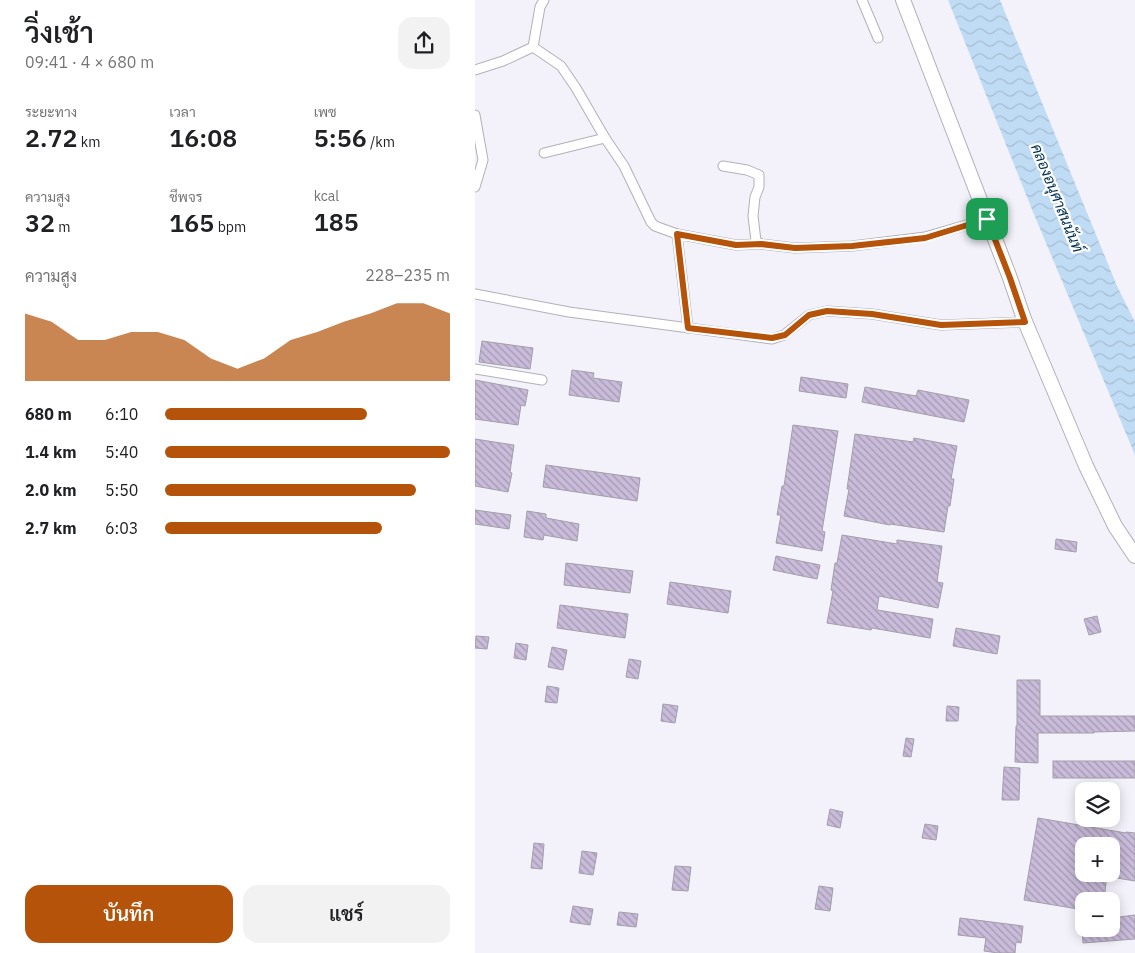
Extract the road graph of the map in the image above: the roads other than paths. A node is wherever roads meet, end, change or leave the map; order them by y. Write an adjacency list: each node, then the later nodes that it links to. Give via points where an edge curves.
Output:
1 (544, 0): 5 (street)
2 (862, 0): 4 (street)
3 (903, 0): 12 (main road)
4 (878, 38)
5 (533, 48): 6 (street); 8 (street, via 561,66)
6 (475, 70)
7 (475, 115): 11 (street, via 483,160)
8 (605, 138): 9 (street); 13 (street, via 651,222)
9 (544, 153)
10 (723, 166): 14 (street, via 759,175 753,216 757,241)
11 (475, 187)
12 (987, 219): 14 (street, via 925,238 795,248); 16 (main road)
13 (677, 234): 14 (street, via 736,245); 17 (street)
14 (761, 244)
15 (475, 294): 17 (street, via 569,312)
16 (1025, 322): 17 (street, via 941,325 872,314 827,311 809,315 785,335 772,338); 20 (main road, via 1086,466 1115,526)
17 (688, 328)
18 (475, 369): 19 (street)
19 (542, 380)
20 (1135, 556)

